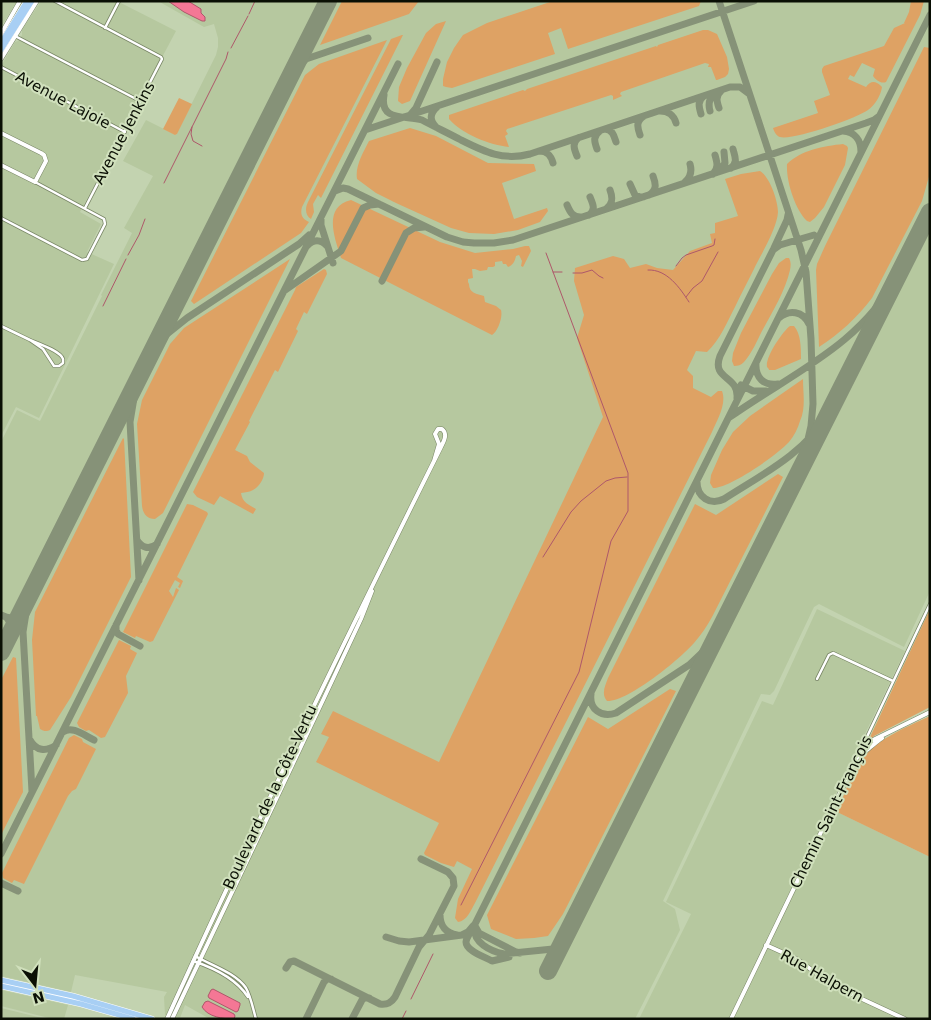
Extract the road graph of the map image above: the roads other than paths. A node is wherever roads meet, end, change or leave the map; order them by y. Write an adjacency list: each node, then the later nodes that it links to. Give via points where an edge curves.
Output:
1 (20, 1): 8 (street)
2 (26, 1): 10 (highway)
3 (32, 1): 11 (highway)
4 (37, 1): 9 (street)
5 (55, 1): 7 (street)
6 (119, 1): 7 (street)
7 (105, 28): 14 (street, Avenue Jenkins, via 162,59)
8 (1, 34)
9 (15, 36): 12 (street); 14 (street)
10 (1, 43)
11 (1, 50)
12 (1, 59)
13 (1, 67): 15 (street, Avenue Lajoie)
14 (140, 100): 15 (street, Avenue Jenkins)
15 (125, 132): 19 (street, Avenue Jenkins)
16 (1, 133): 18 (street, via 44,156 45,162)
17 (1, 165): 18 (street)
18 (35, 182): 19 (street)
19 (85, 208): 20 (street, via 106,222 84,260)
20 (1, 218)
21 (1, 326): 22 (street)
22 (30, 340): 22 (street, via 44,350 54,366 62,363 61,356)
23 (434, 461): 23 (street, Boulevard de la Côte-Vertu, via 446,434 442,429 435,434 439,444); 24 (street, Boulevard de la Côte-Vertu)
24 (377, 577): 33 (street, Boulevard de la Côte-Vertu); 34 (street, Boulevard de la Côte-Vertu, via 348,647)
25 (930, 604): 27 (street, Chemin Saint-François)
26 (817, 679): 27 (street, via 833,653)
27 (893, 681): 30 (street, Chemin Saint-François)
28 (930, 712): 29 (street)
29 (889, 733): 30 (street); 31 (street)
30 (865, 741): 31 (street, Chemin Saint-François)
31 (856, 758): 32 (street, Chemin Saint-François)
32 (766, 945): 41 (street, Chemin Saint-François); 42 (street, Rue Halpern, via 797,959 832,985)
33 (194, 958): 34 (street); 37 (street, Boulevard de la Côte-Vertu)
34 (199, 961): 37 (street, Boulevard de la Côte-Vertu); 40 (street, via 237,979 246,990)
35 (1, 980): 39 (highway, via 73,996)
36 (1, 986): 38 (highway)
37 (170, 1018)
38 (133, 1019)
39 (152, 1019)
40 (256, 1019)
41 (731, 1019)
42 (905, 1019)

